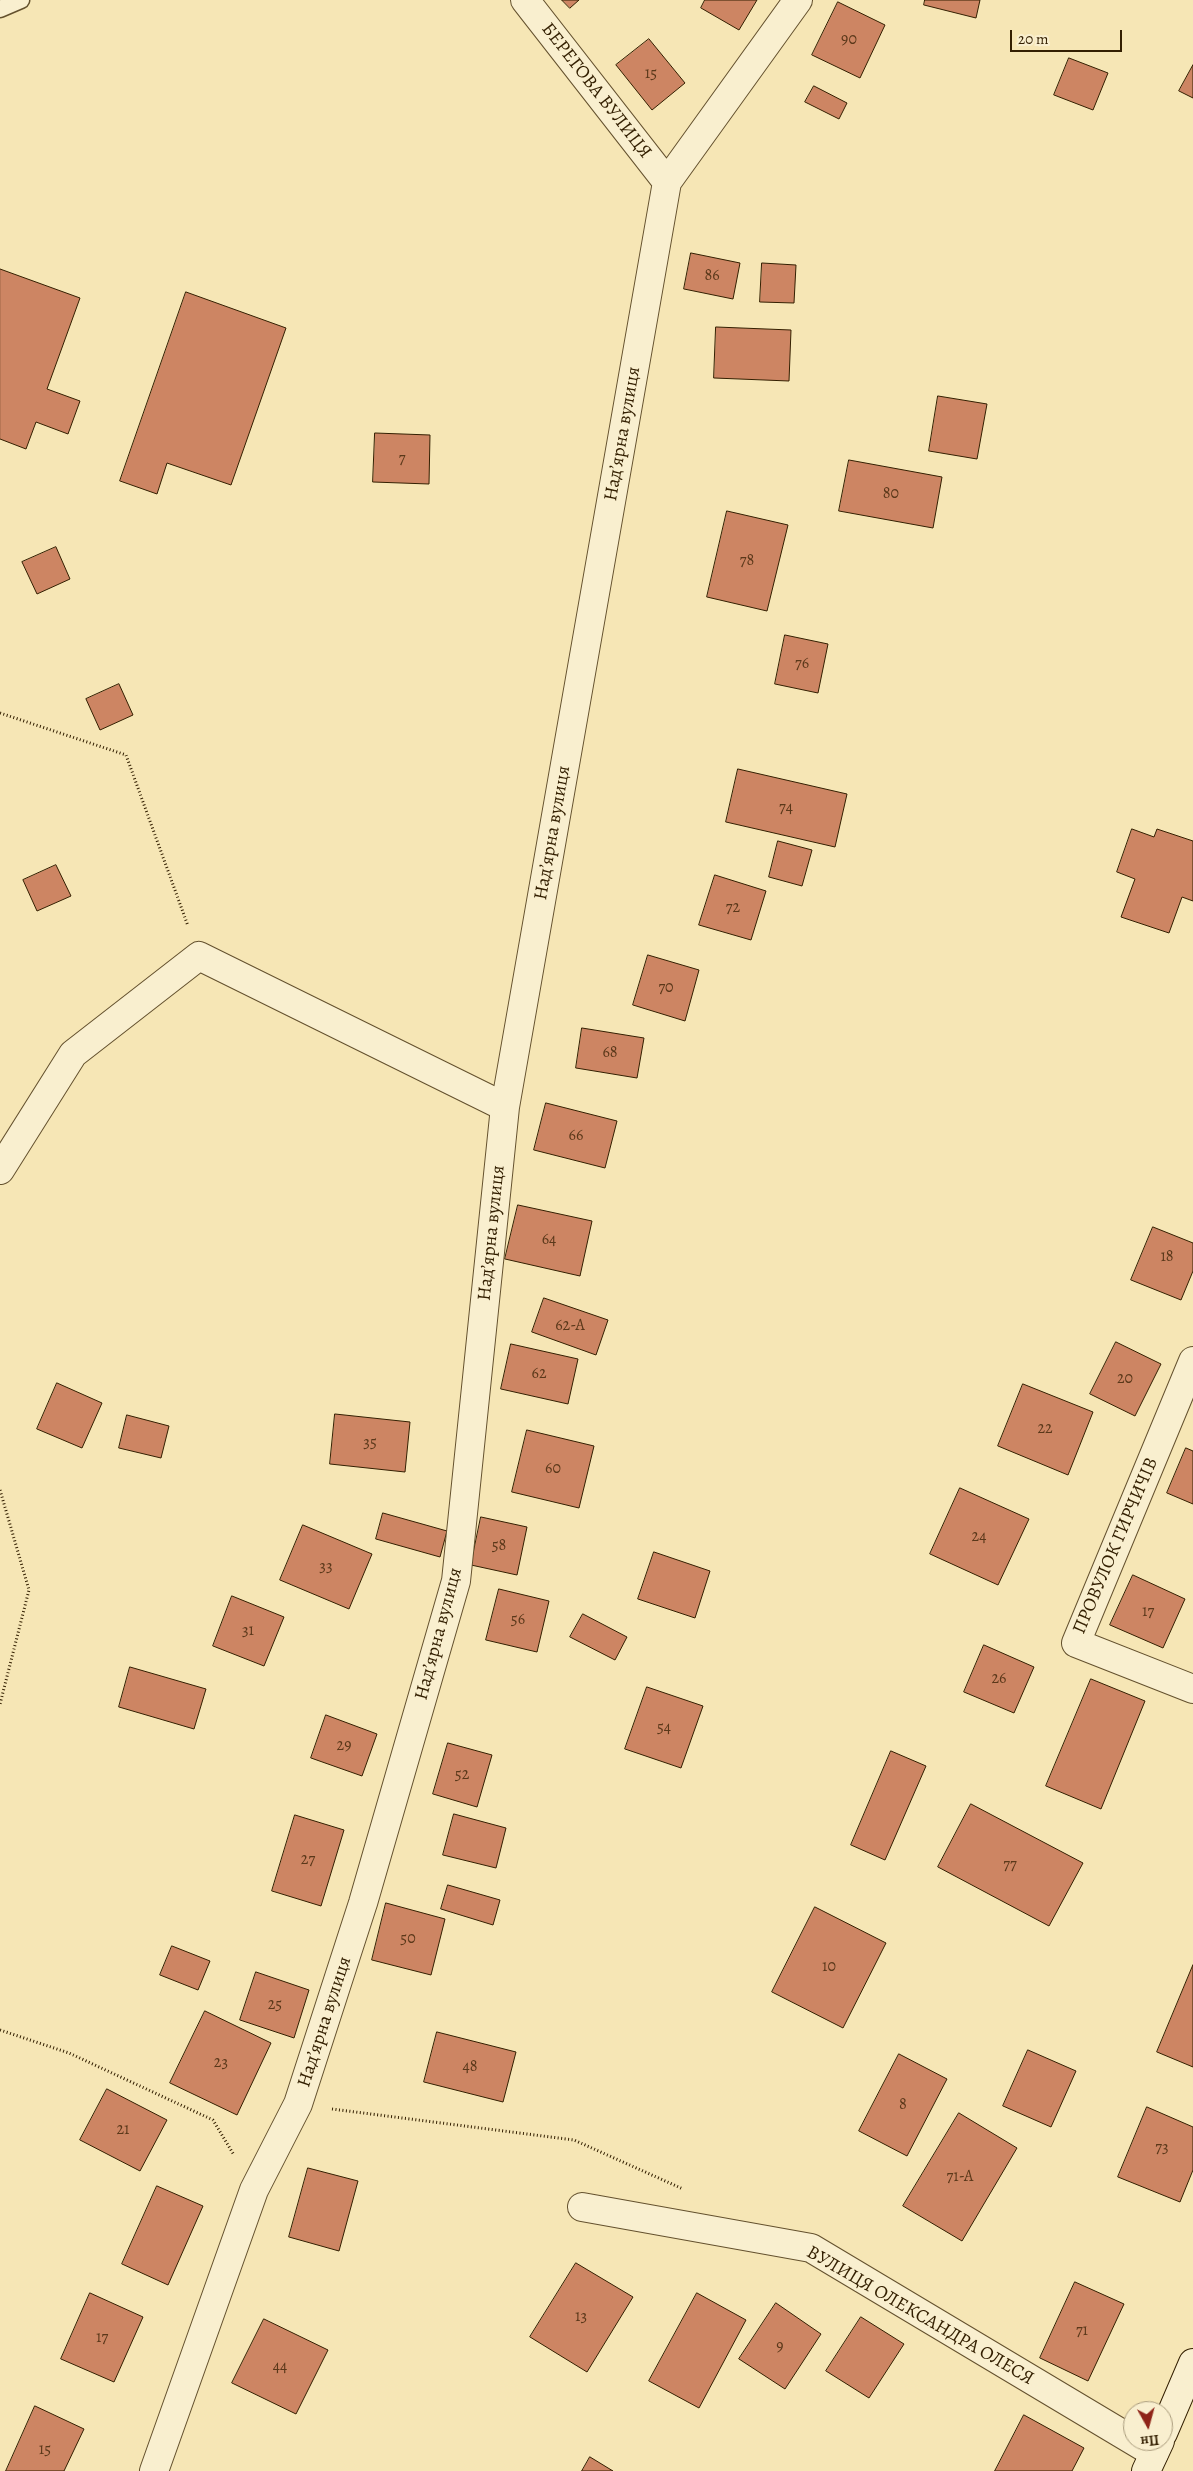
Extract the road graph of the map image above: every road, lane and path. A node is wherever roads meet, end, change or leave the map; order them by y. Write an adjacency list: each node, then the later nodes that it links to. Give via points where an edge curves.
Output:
1 (21, 0): 4 (lane)
2 (525, 0): 5 (street, БЕРЕГОВА ВУЛИЦЯ)
3 (798, 0): 5 (street, Надʼярна вулиця)
4 (0, 9)
5 (667, 182): 8 (street, Надʼярна вулиця)
6 (0, 713): 7 (path, via 126,755)
7 (199, 956): 8 (street); 9 (street, via 73,1054)
8 (504, 1107): 15 (street, Надʼярна вулиця, via 456,1581 363,1903)
9 (0, 1170)
10 (1193, 1361): 12 (street, ПРОВУЛОК ГИРЧИЧІВ, via 1076,1643)
11 (0, 1490): 13 (path, via 29,1590)
12 (1193, 1689)
13 (0, 1704)
14 (0, 2030): 16 (path, via 69,2053 213,2120)
15 (298, 2104): 16 (street, Надʼярна вулиця); 17 (path, via 574,2140)
16 (254, 2190): 22 (street, Надʼярна вулиця)
17 (688, 2192)
18 (582, 2207): 21 (street, ВУЛИЦЯ ОЛЕКСАНДРА ОЛЕСЯ, via 811,2248)
19 (1193, 2363): 20 (street)
20 (1173, 2409)
21 (1123, 2430)
22 (154, 2471)

